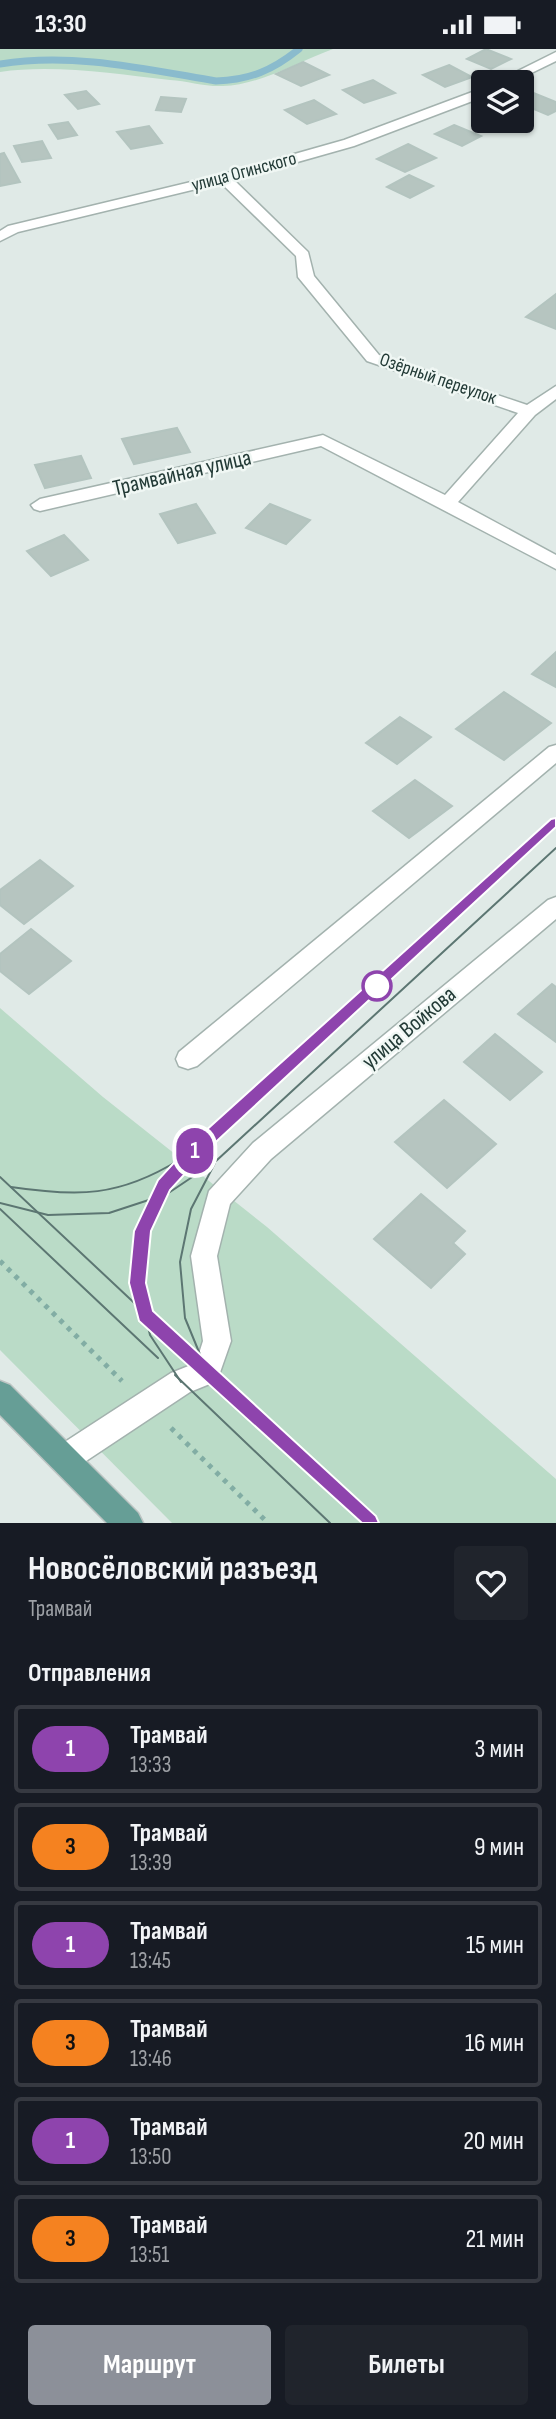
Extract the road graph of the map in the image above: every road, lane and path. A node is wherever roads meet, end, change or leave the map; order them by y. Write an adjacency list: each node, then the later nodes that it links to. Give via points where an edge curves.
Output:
1 (556, 56): 2 (street)
2 (527, 70)
3 (471, 97): 4 (street, улица Огинского, via 349,143)
4 (223, 178): 5 (street, улица Огинского, via 13,229); 7 (street, Озёрный переулок, via 303,255 306,277 373,358)
5 (0, 237)
6 (556, 391): 7 (street)
7 (529, 411): 8 (street)
8 (447, 503): 9 (street, Трамвайная улица, via 323,440); 10 (street)
9 (40, 505)
10 (556, 563)
11 (556, 752): 13 (street)
12 (556, 906): 15 (street, улица Войкова, via 262,1151 218,1199 204,1256 217,1341 207,1372 181,1382)
13 (188, 1059)
14 (0, 1395): 15 (main road)
15 (64, 1459): 16 (main road)
16 (128, 1523)

